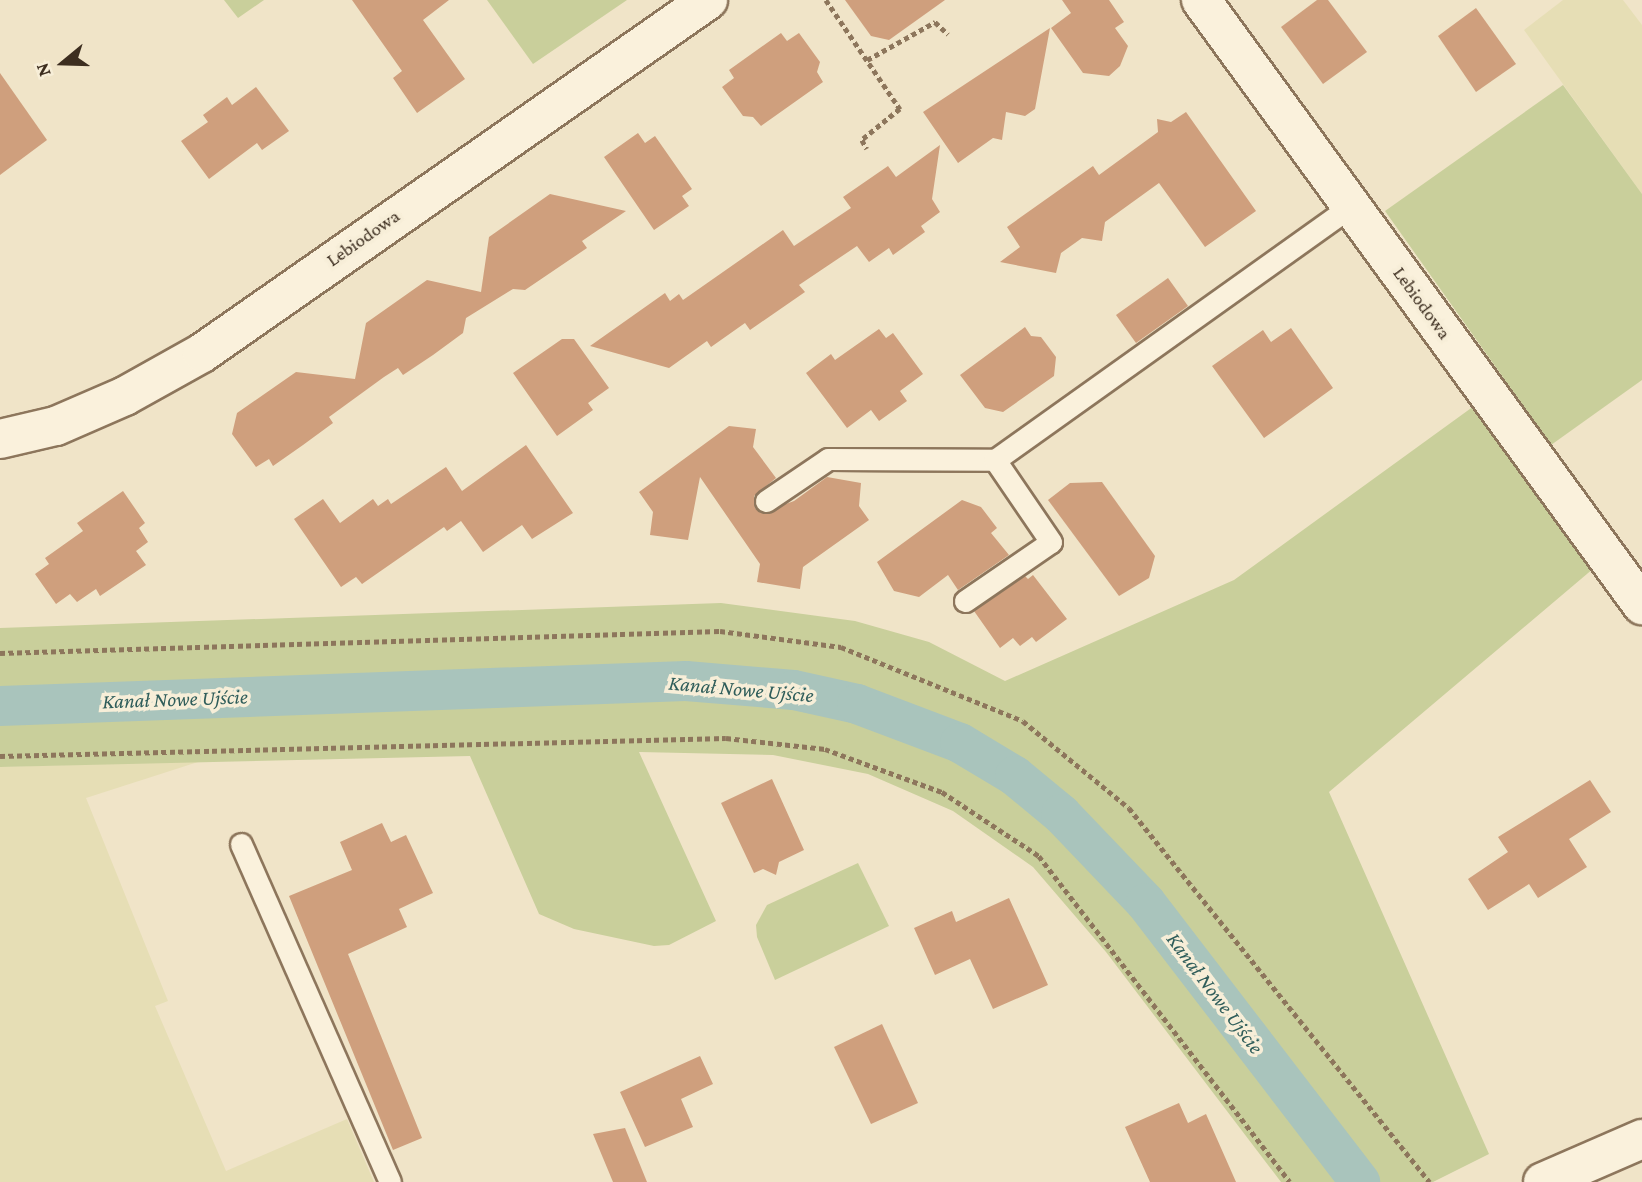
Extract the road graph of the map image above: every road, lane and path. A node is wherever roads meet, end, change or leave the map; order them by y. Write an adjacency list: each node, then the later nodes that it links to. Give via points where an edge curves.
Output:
1 (708, 0): 8 (street, Lebiodowa, via 202,353 125,396 56,426)
2 (826, 0): 5 (path)
3 (1201, 0): 7 (street, Lebiodowa)
4 (948, 34): 5 (path, via 935,22)
5 (867, 60): 6 (path, via 900,110 862,140)
6 (867, 149)
7 (1351, 206): 9 (lane); 12 (street, Lebiodowa)
8 (0, 439)
9 (995, 460): 10 (lane, via 828,459); 11 (lane, via 1051,542)
10 (766, 501)
11 (965, 601)
12 (1642, 605)
13 (0, 653): 19 (path, via 720,631 841,646 1023,721 1129,808)
14 (0, 756): 18 (path, via 726,738 825,748 942,792 1039,856)
15 (242, 844): 17 (lane)
16 (1642, 1139): 20 (street)
17 (390, 1182)
18 (1290, 1182)
19 (1430, 1182)
20 (1543, 1182)

